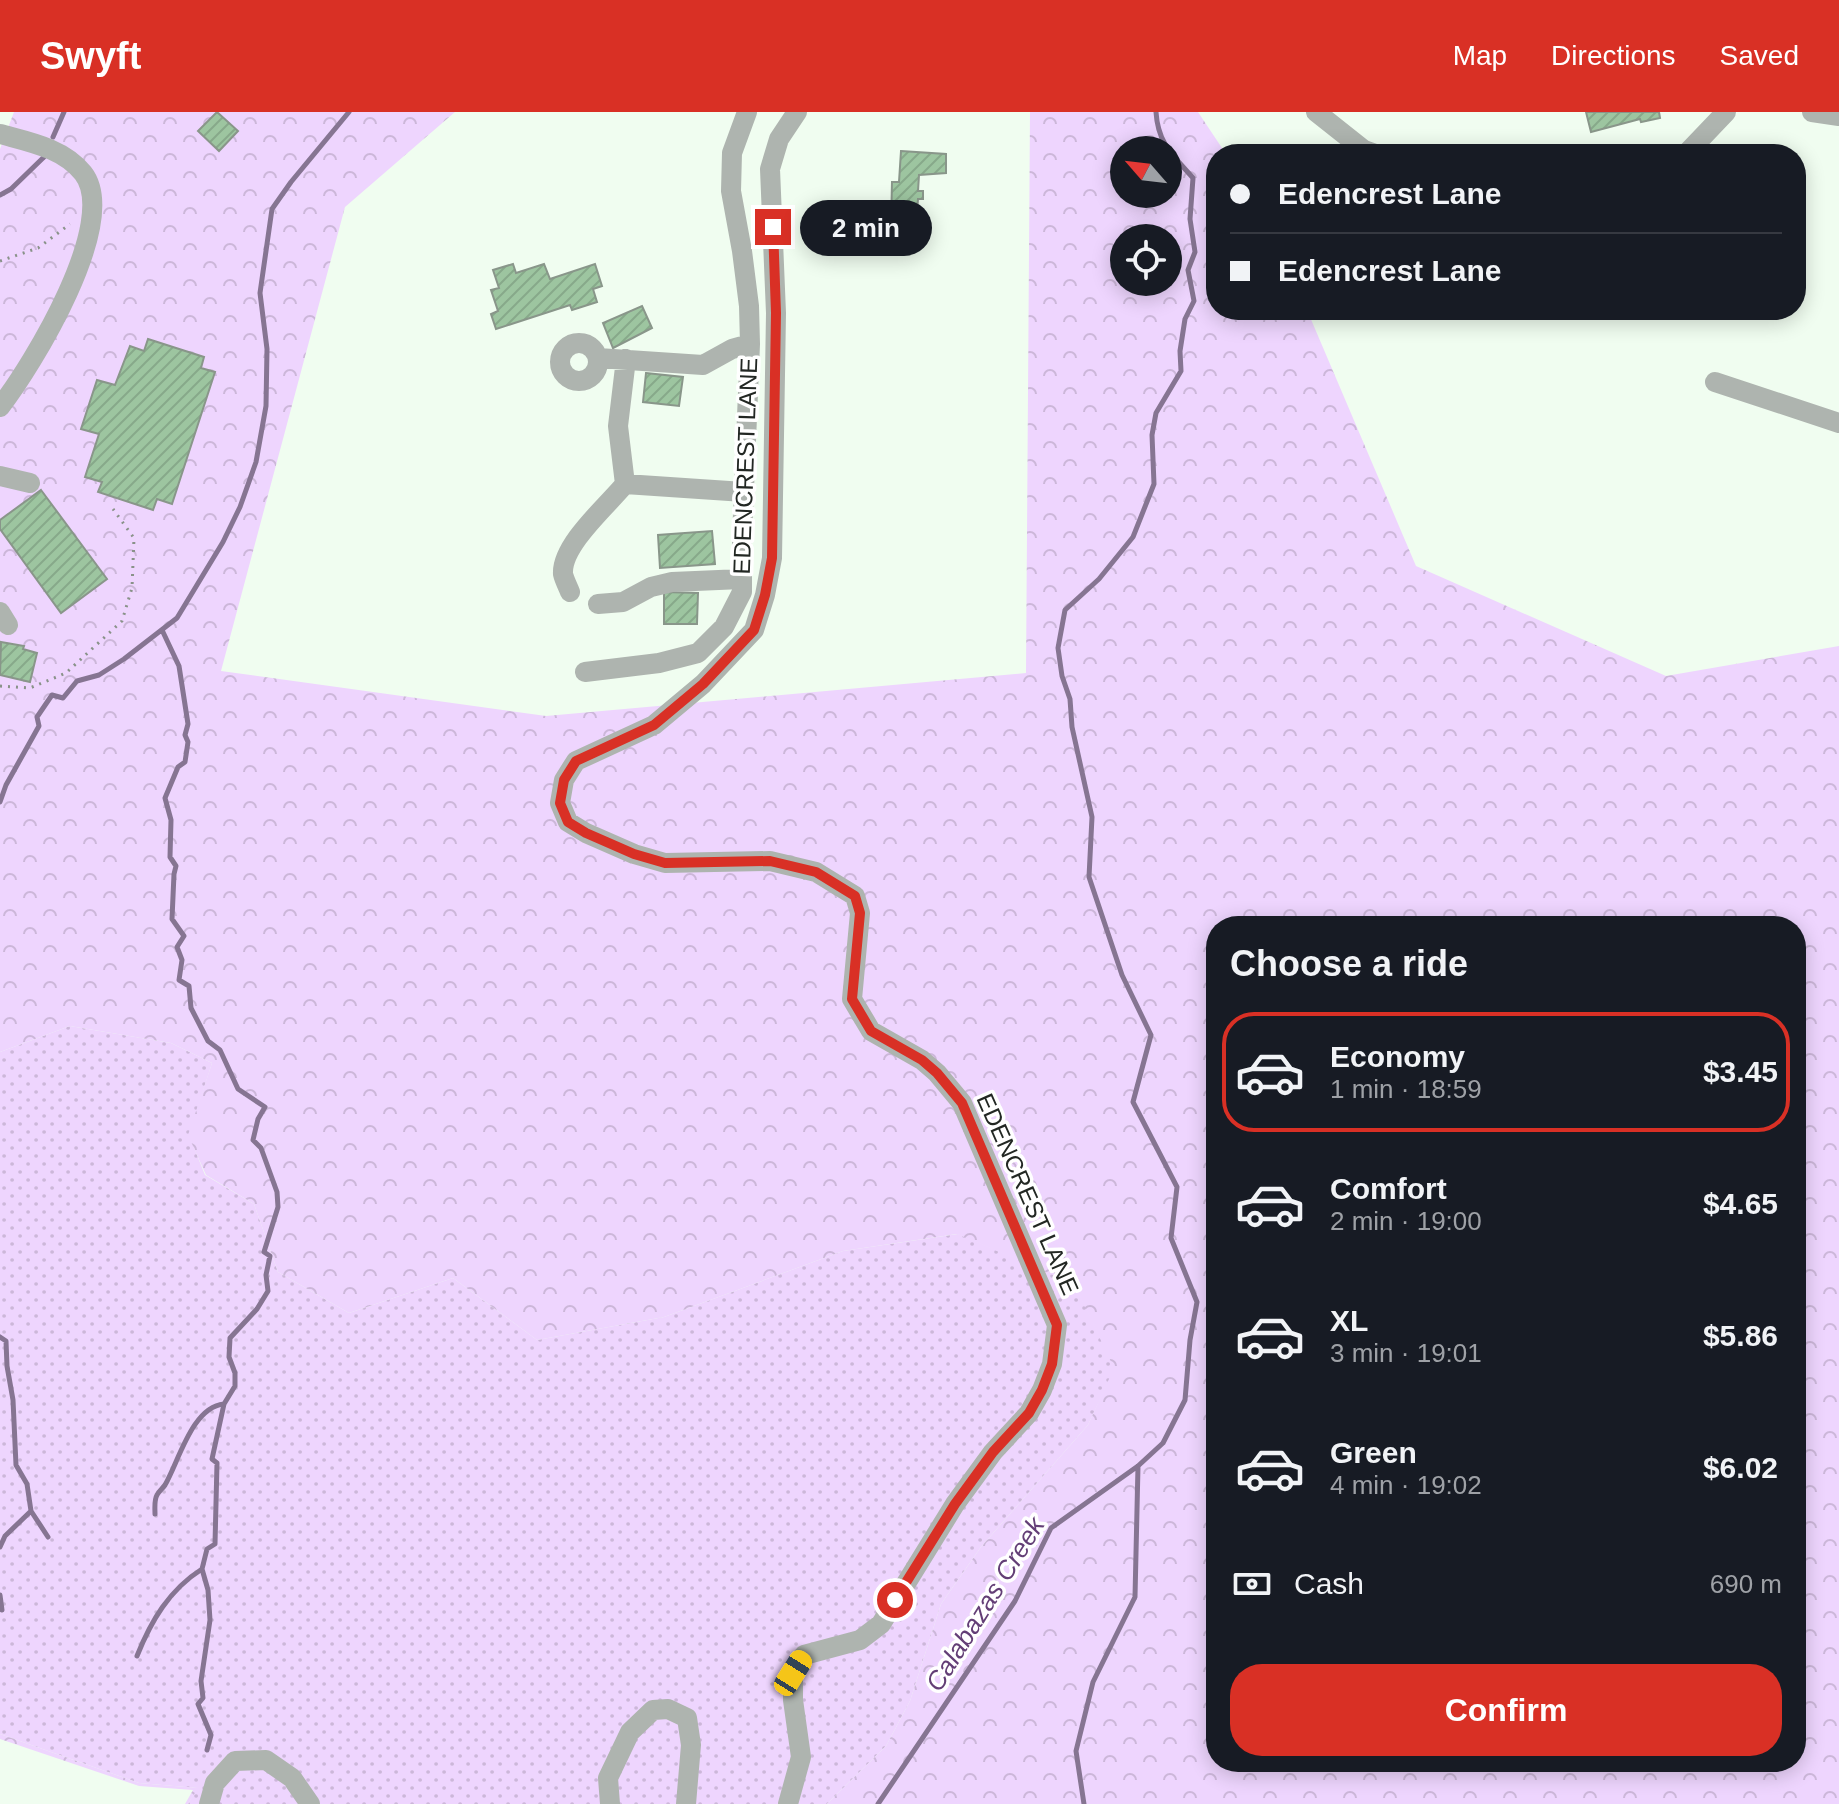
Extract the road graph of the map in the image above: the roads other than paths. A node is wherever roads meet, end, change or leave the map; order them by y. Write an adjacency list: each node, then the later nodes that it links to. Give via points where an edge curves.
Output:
1 (747, 112): 10 (street, via 732,153 731,191)
2 (797, 112): 28 (street, EDENCREST LANE, via 779,139 770,169 776,313 772,558 754,630 703,684 654,725 576,761 564,780 560,803 568,822 634,854 665,863 770,861 816,872 855,896 860,913 852,999 871,1031 922,1060 962,1103 1057,1325 1052,1364 1036,1402 955,1504 881,1624 860,1640 804,1655 793,1673 801,1757)
3 (1726, 112): 9 (street)
4 (1812, 112): 6 (street)
5 (1324, 115): 8 (street)
6 (1839, 116)
7 (0, 134): 14 (street, via 61,154 84,174 94,199 90,232 66,296)
8 (1357, 144)
9 (1696, 144)
10 (750, 344): 12 (street, via 703,365); 19 (street)
11 (598, 358): 12 (street)
12 (626, 359): 18 (street, via 618,426)
13 (1715, 382): 15 (street)
14 (0, 407)
15 (1839, 423)
16 (0, 476): 17 (street)
17 (30, 483)
18 (625, 484): 19 (street); 21 (street, via 566,558 563,574)
19 (744, 492): 20 (street)
20 (742, 579): 22 (street, via 672,582 623,602); 23 (street, via 742,592 724,627 698,653)
21 (570, 592)
22 (598, 604)
23 (585, 672)
24 (209, 1804): 25 (street, via 215,1783 235,1761 266,1760 292,1778)
25 (310, 1804)
26 (610, 1804): 27 (street, via 608,1778 630,1732 653,1710 668,1709 687,1718 691,1745)
27 (686, 1804)
28 (788, 1804)

